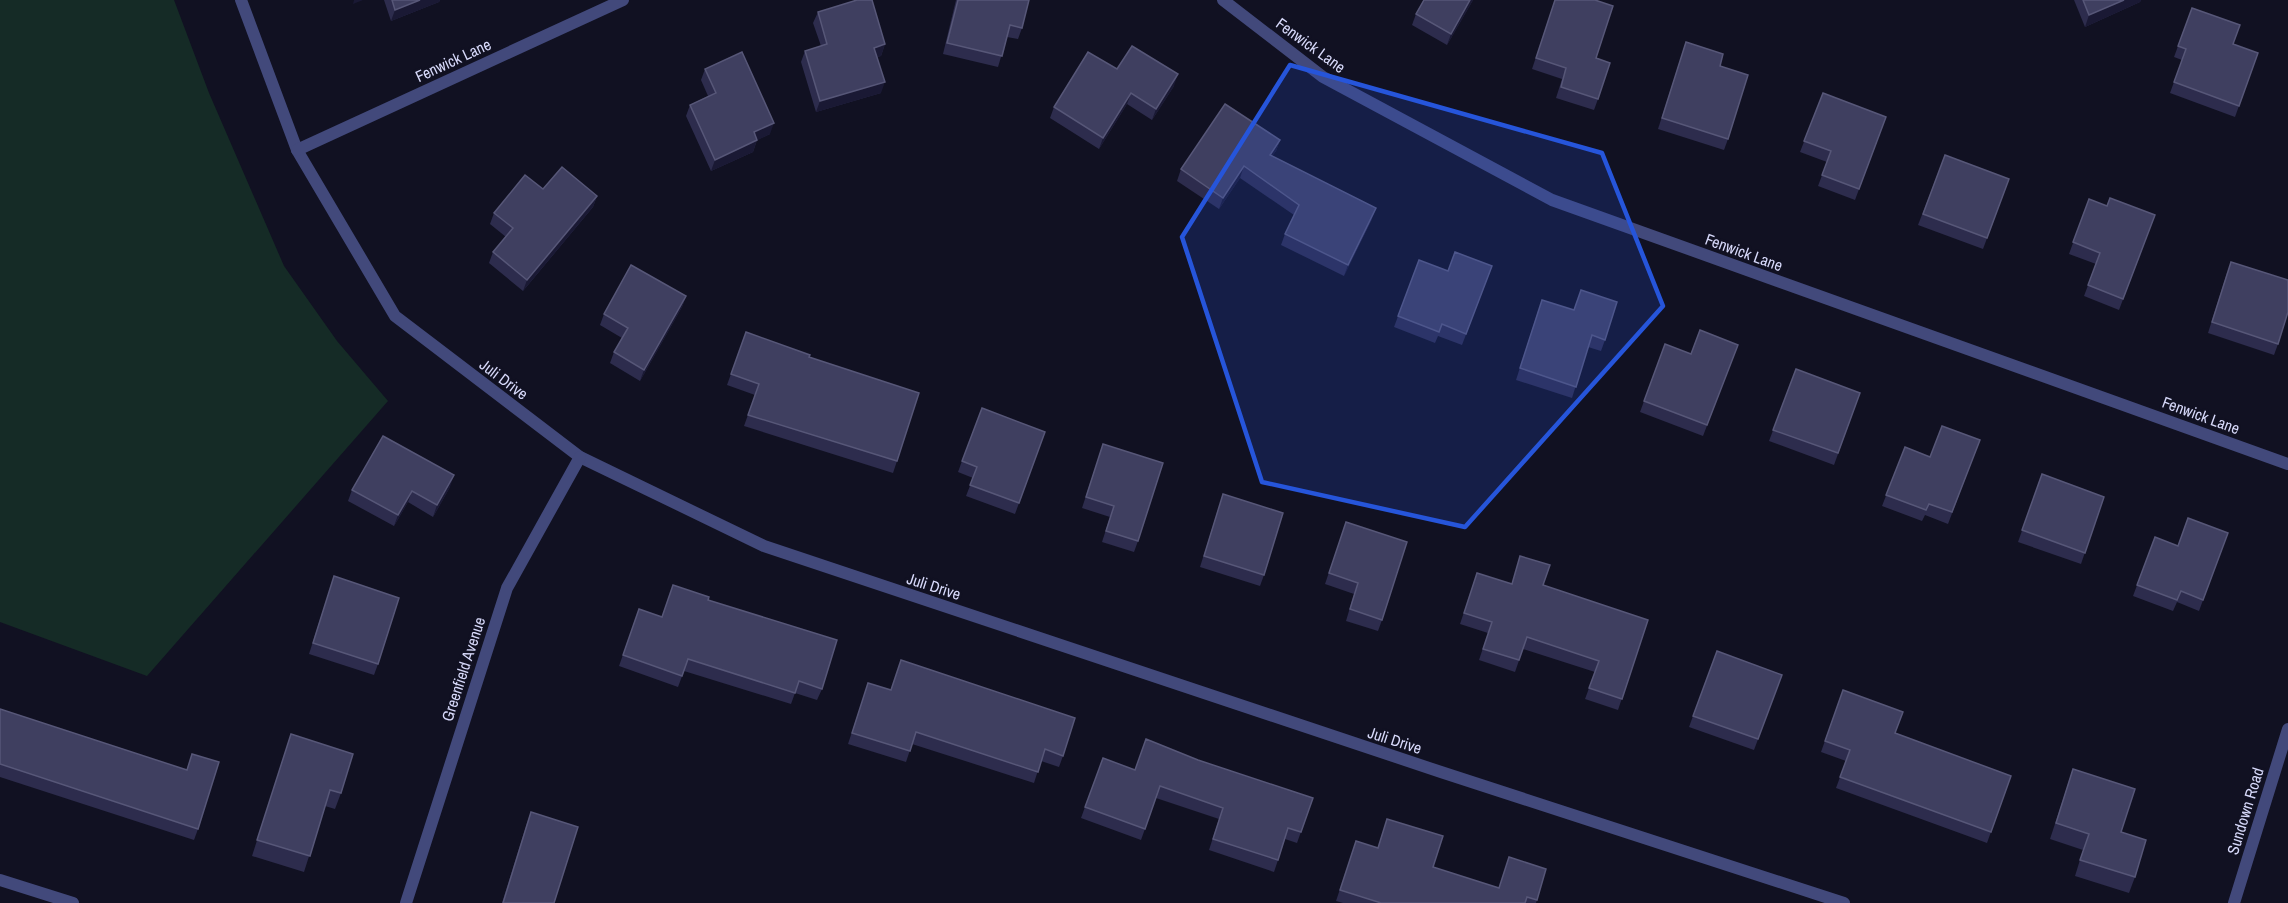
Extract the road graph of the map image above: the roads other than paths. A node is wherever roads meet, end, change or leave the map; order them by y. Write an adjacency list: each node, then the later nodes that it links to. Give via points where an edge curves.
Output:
1 (241, 0): 4 (street, Juli Drive)
2 (623, 0): 4 (street, Fenwick Lane)
3 (1224, 0): 6 (street, Fenwick Lane, via 1323,77 1552,201)
4 (297, 150): 5 (street, Juli Drive, via 395,316)
5 (580, 457): 10 (street, Greenfield Avenue, via 507,588); 11 (street, Juli Drive, via 764,546)
6 (2288, 464)
7 (2288, 729): 12 (street, Sundown Road)
8 (0, 880): 9 (street)
9 (73, 903)
10 (406, 903)
11 (1844, 903)
12 (2234, 903)

